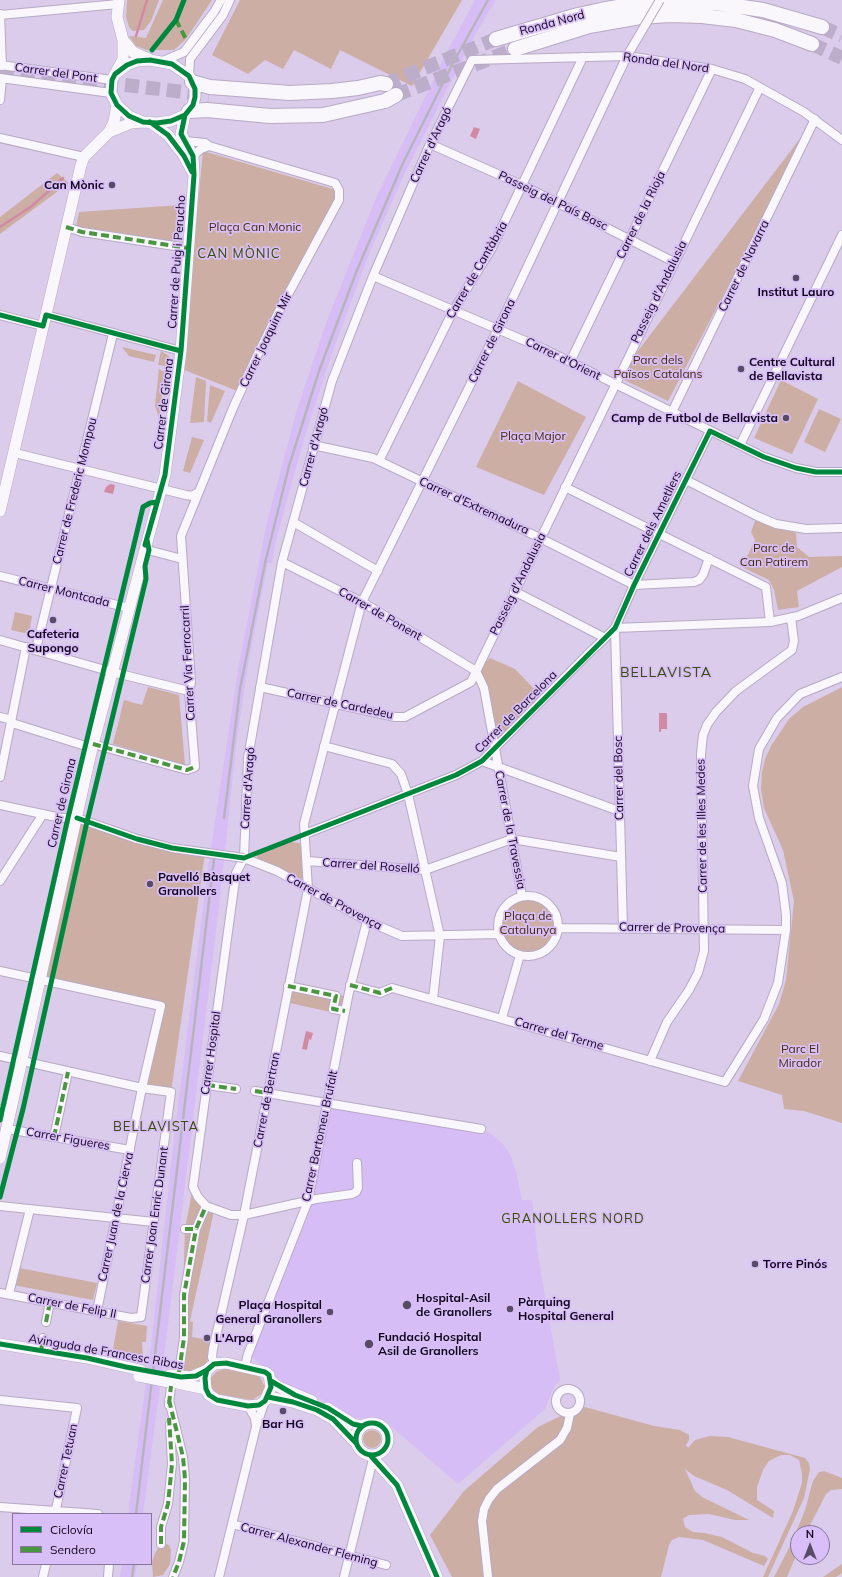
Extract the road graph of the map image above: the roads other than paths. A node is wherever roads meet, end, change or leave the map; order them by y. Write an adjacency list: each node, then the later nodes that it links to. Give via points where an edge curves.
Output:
1 (221, 0): 16 (street, via 184,52)
2 (230, 0): 21 (street, via 223,15 190,59)
3 (660, 0): 12 (street, Carrer de Girona, bridge)
4 (118, 2): 5 (street); 9 (street, via 116,17)
5 (70, 4): 6 (street)
6 (0, 14): 17 (street)
7 (822, 27): 8 (highway, Ronda Nord, via 763,10 716,3 639,3 578,15)
8 (496, 39)
9 (123, 40): 14 (street, via 133,52); 19 (street, via 122,59)
10 (812, 44): 11 (highway, Ronda Nord, via 775,30 736,20 670,15 640,17 589,26)
11 (515, 49)
12 (627, 56): 13 (street, Ronda del Nord); 18 (street, Ronda del Nord); 39 (street, Carrer de Girona)
13 (583, 57): 15 (street, Ronda del Nord); 38 (street, Carrer de Cantàbria)
14 (150, 60): 16 (street); 19 (street, via 127,65)
15 (472, 60): 33 (street, Carrer d'Aragó)
16 (164, 61): 21 (street, via 178,68)
17 (1, 66): 19 (street, Carrer del Pont)
18 (712, 69): 22 (street, Ronda del Nord, via 745,79); 42 (street, Carrer de la Rioja)
19 (114, 77): 23 (street)
20 (1, 78): 23 (street, Carrer del Pont); 24 (street)
21 (190, 79): 26 (street, via 195,97); 26 (highway, via 210,87 290,93 386,84 381,88 345,97 304,102 209,99 245,107 305,108 396,95 385,101 316,115 270,116 207,110)
22 (760, 87): 27 (street, Ronda del Nord); 44 (street, Passeig d'Andalusia)
23 (111, 93): 25 (street)
24 (0, 100)
25 (117, 105): 28 (street, via 129,116); 29 (street)
26 (187, 113): 28 (street, via 171,121); 32 (street, via 181,134)
27 (815, 119): 31 (street, Ronda del Nord); 54 (street, Carrer de Navarra)
28 (147, 122): 29 (street, via 131,123); 37 (street, via 168,135)
29 (109, 132): 36 (street)
30 (0, 138): 36 (street)
31 (842, 140)
32 (185, 141): 34 (street, via 200,141); 35 (street)
33 (430, 144): 38 (street, Passeig del País Basc); 45 (street, Carrer d'Aragó)
34 (209, 146): 35 (street); 66 (street, Carrer Joaquim Mir, via 335,184 339,190 339,200 255,360)
35 (193, 156): 37 (street, Carrer de Puig i Perucho)
36 (84, 157): 40 (street)
37 (194, 175): 43 (street, Carrer de Puig i Perucho)
38 (522, 185): 39 (street, Passeig del País Basc); 46 (street, Carrer de Cantàbria, via 492,248)
39 (558, 203): 42 (street, Passeig del País Basc); 49 (street, Carrer de Girona)
40 (66, 227): 43 (street, via 82,232); 48 (street)
41 (842, 235): 57 (street)
42 (630, 239): 44 (street, Passeig del País Basc); 52 (street, Carrer de la Rioja)
43 (188, 248): 51 (street, Carrer de Puig i Perucho)
44 (674, 262): 53 (street, Passeig d'Andalusia)
45 (373, 276): 46 (street, Carrer d'Orient); 56 (street, Carrer d'Aragó, via 332,381)
46 (453, 310): 49 (street, Carrer d'Orient); 59 (street, Carrer de Cantàbria)
47 (0, 316): 48 (street, Carrer de Girona)
48 (45, 321): 50 (street, Carrer de Girona); 58 (street)
49 (498, 329): 52 (street, Carrer d'Orient); 63 (street, Carrer de Girona)
50 (113, 334): 51 (street, Carrer de Girona); 60 (street, Carrer de Frederic Mompou)
51 (181, 351): 65 (street, Carrer de Girona, via 165,475)
52 (570, 362): 53 (street, Carrer d'Orient)
53 (615, 384): 54 (street, Carrer d'Orient); 64 (street, Passeig d'Andalusia)
54 (672, 412): 55 (street, Carrer d'Orient)
55 (710, 431): 57 (street, Carrer d'Orient); 62 (street, Carrer dels Ametllers)
56 (313, 445): 59 (street, Carrer d'Extremadura); 68 (street, Carrer d'Aragó)
57 (740, 445): 61 (street, Carrer d'Orient, via 796,468 816,472)
58 (15, 453): 60 (street); 67 (street)
59 (379, 461): 63 (street, Carrer d'Extremadura)
60 (80, 469): 65 (street); 79 (street, Carrer de Frederic Mompou)
61 (842, 472)
62 (686, 480): 69 (street, via 776,524 806,529); 70 (street, Carrer dels Ametllers)
63 (422, 482): 71 (street, Carrer d'Extremadura); 76 (street, Carrer de Girona)
64 (565, 486): 70 (street); 71 (street, Passeig d'Andalusia)
65 (160, 488): 66 (street, via 192,496); 72 (street, Carrer de Girona)
66 (197, 493): 74 (street, Carrer Via Ferrocarril, via 180,536)
67 (0, 511)
68 (293, 522): 75 (street, Carrer d'Aragó); 76 (street)
69 (842, 528)
70 (659, 534): 73 (street); 78 (street, Carrer dels Ametllers)
71 (540, 538): 78 (street, Carrer d'Extremadura); 80 (street, Passeig d'Andalusia)
72 (144, 549): 74 (street); 83 (street, Carrer de Girona)
73 (709, 558): 78 (street, Carrer d'Extremadura, via 699,580 694,582); 85 (street, via 766,587)
74 (182, 559): 95 (street, Carrer Via Ferrocarril, via 191,682)
75 (282, 562): 82 (street, Carrer de Ponent); 94 (street, Carrer d'Aragó)
76 (378, 571): 82 (street, Carrer de Girona)
77 (0, 576): 79 (street, Carrer Montcada)
78 (634, 585): 86 (street, Carrer dels Ametllers)
79 (52, 589): 83 (street, Carrer Montcada); 90 (street, Carrer de Frederic Mompou)
80 (514, 592): 87 (street); 91 (street, Passeig d'Andalusia)
81 (842, 598): 84 (street)
82 (362, 602): 91 (street, Carrer de Ponent); 96 (street, Carrer de Girona)
83 (129, 608): 92 (street, Carrer de Girona)
84 (791, 618): 85 (street); 122 (street, Carrer de les Illes Medes, via 794,641 792,650 736,691 716,712 703,735 701,754)
85 (770, 622): 86 (street)
86 (615, 628): 87 (street, Carrer de Barcelona); 107 (street, Carrer del Bosc)
87 (605, 638): 101 (street, Carrer de Barcelona)
88 (0, 640): 89 (street)
89 (26, 647): 90 (street); 98 (street)
90 (36, 649): 92 (street)
91 (476, 671): 96 (street, Carrer de Cardedeu, via 471,682 405,717); 101 (street, Carrer de la Travessia, via 484,688)
92 (112, 672): 95 (street); 99 (street, Carrer de Girona)
93 (842, 676): 123 (street, via 800,694 777,718 759,749 753,786 759,818 782,883)
94 (260, 687): 96 (street, Carrer de Cardedeu); 113 (street, Carrer d'Aragó, via 248,758)
95 (189, 691): 99 (street, Carrer Via Ferrocarril, via 195,767 187,770)
96 (335, 704): 100 (street, Carrer de Girona)
97 (0, 717): 98 (street)
98 (12, 723): 99 (street); 104 (street)
99 (93, 746): 109 (street, Carrer de Girona)
100 (324, 746): 105 (street, via 392,764 401,774); 110 (street, Carrer de Girona, via 304,824)
101 (495, 747): 102 (street, Carrer de Barcelona); 103 (street, Carrer de la Travessia)
102 (482, 761): 103 (street); 105 (street, Carrer de Barcelona, via 456,775)
103 (498, 766): 107 (street); 111 (street, Carrer de la Travessia)
104 (0, 777)
105 (408, 794): 110 (street, Carrer de Barcelona); 115 (street)
106 (0, 805): 108 (street)
107 (619, 811): 112 (street, Carrer del Bosc)
108 (43, 814): 109 (street); 116 (street)
109 (77, 818): 113 (street, Carrer de Girona, bridge, via 172,848); 128 (street, Carrer de Girona)
110 (305, 834): 114 (street, Carrer de Bertran)
111 (512, 839): 112 (street, Carrer del Roselló); 115 (street, Carrer del Roselló); 118 (street, Carrer de la Travessia)
112 (621, 857): 121 (street, Carrer del Bosc)
113 (244, 858): 117 (street, Carrer de Provença, via 277,870); 138 (street, Carrer Hospital, via 236,874)
114 (307, 860): 115 (street, Carrer del Roselló); 117 (street, Carrer de Bertran)
115 (425, 870): 125 (street)
116 (0, 881)
117 (308, 889): 119 (street, Carrer de Provença); 130 (street, Carrer de Bertran)
118 (522, 896): 120 (street, via 534,896 549,904 558,918); 124 (street, via 510,901 504,908 499,917)
119 (367, 921): 125 (street, Carrer de Provença, via 402,936); 129 (street, Carrer Bartomeu Brufalt)
120 (558, 928): 121 (street, Carrer de Provença); 126 (street, via 555,939 545,951 536,955)
121 (623, 928): 122 (street, Carrer de Provença)
122 (704, 929): 123 (street, Carrer de Provença); 136 (street, Carrer de les Illes Medes, via 704,951 698,973 690,990 667,1022)
123 (786, 930): 136 (street, Carrer del Terme, via 778,983 764,1019 725,1082)
124 (499, 934): 125 (street, Carrer de Provença); 126 (street, via 507,947)
125 (440, 936): 131 (street)
126 (520, 955): 133 (street)
127 (0, 971): 128 (street)
128 (40, 980): 135 (street, Carrer de Girona); 139 (street, Carrer Juan de la Cierva, via 161,1006)
129 (350, 985): 131 (street, Carrer del Terme, via 380,993 392,988); 132 (street, Carrer Bartomeu Brufalt)
130 (288, 986): 132 (street, via 336,996 333,1009); 142 (street, Carrer de Bertran)
131 (433, 999): 133 (street, Carrer del Terme)
132 (345, 1012): 143 (street, Carrer Bartomeu Brufalt)
133 (502, 1018): 136 (street, Carrer del Terme)
134 (0, 1056): 135 (street)
135 (22, 1061): 137 (street); 144 (street, Carrer de Girona)
136 (650, 1061)
137 (68, 1072): 139 (street); 147 (street)
138 (207, 1086): 140 (street); 153 (street, Carrer Hospital, via 193,1187)
139 (142, 1088): 148 (street, Carrer Juan de la Cierva); 157 (street, Carrer Joan Enric Dunant, via 171,1092)
140 (236, 1089)
141 (255, 1091): 142 (street)
142 (268, 1093): 143 (street); 155 (street, Carrer de Bertran)
143 (327, 1103): 146 (street); 151 (street, Carrer Bartomeu Brufalt)
144 (5, 1110): 145 (street, Carrer de Girona)
145 (7, 1129): 147 (street, Carrer Figueres); 149 (street, Carrer de Girona)
146 (481, 1129)
147 (54, 1137): 148 (street, Carrer Figueres)
148 (130, 1150): 156 (street, Carrer Juan de la Cierva)
149 (0, 1158)
150 (357, 1163): 151 (street, via 356,1192)
151 (308, 1200): 155 (street); 168 (street, Carrer Bartomeu Brufalt)
152 (0, 1206): 154 (street)
153 (206, 1206): 155 (street, via 226,1214); 159 (street)
154 (30, 1209): 156 (street); 160 (street)
155 (244, 1215): 169 (street, Carrer de Bertran)
156 (116, 1218): 157 (street); 162 (street, Carrer Juan de la Cierva)
157 (154, 1222): 163 (street, Carrer Joan Enric Dunant)
158 (185, 1229): 159 (street)
159 (196, 1229): 170 (street, via 184,1295 184,1338)
160 (4, 1294): 161 (street, Carrer de Felip II)
161 (50, 1302): 162 (street, Carrer de Felip II); 164 (street)
162 (97, 1311): 163 (street, Carrer de Felip II, via 136,1318)
163 (142, 1314)
164 (46, 1322)
165 (43, 1338): 167 (street)
166 (0, 1344): 167 (street, Avinguda de Francesc Ribas)
167 (41, 1351): 170 (street, Avinguda de Francesc Ribas, bridge, via 65,1355 108,1370)
168 (245, 1366): 169 (street, via 226,1363); 171 (street, via 265,1372)
169 (211, 1367): 170 (street, Avinguda de Francesc Ribas, via 191,1377); 172 (street, via 205,1378)
170 (172, 1378): 172 (street, Avinguda de Francesc Ribas); 175 (street)
171 (271, 1381): 173 (street); 178 (street, via 283,1389 328,1408 353,1424)
172 (206, 1389): 176 (street, via 209,1395 217,1400)
173 (266, 1399): 176 (street, via 259,1405); 179 (street); 180 (street, via 293,1402 317,1410 333,1419)
174 (0, 1400): 185 (street, Carrer Tetuan, via 77,1408)
175 (169, 1400): 187 (street, via 172,1464 168,1504 161,1527); 194 (street, via 183,1457 185,1479 184,1541)
176 (248, 1406): 179 (street, via 255,1418)
177 (570, 1414): 198 (street, via 567,1428 560,1440 497,1489 489,1499 482,1521)
178 (362, 1426): 180 (street, via 357,1434); 181 (street, via 372,1423 386,1431 388,1441)
179 (256, 1427): 186 (street)
180 (356, 1443): 182 (street, via 362,1451)
181 (384, 1449): 182 (street); 183 (street, via 388,1467)
182 (372, 1457): 183 (street); 188 (street)
183 (397, 1485): 197 (street)
184 (0, 1507): 185 (street)
185 (55, 1513)
186 (232, 1524): 188 (street, Carrer Alexander Fleming); 195 (street)
187 (162, 1544)
188 (350, 1555): 191 (street, Carrer Alexander Fleming); 196 (street)
189 (46, 1565): 192 (street)
190 (109, 1565): 193 (street)
191 (386, 1565)
192 (43, 1577)
193 (108, 1577)
194 (173, 1577)
195 (219, 1577)
196 (344, 1577)
197 (437, 1577)
198 (488, 1577)

